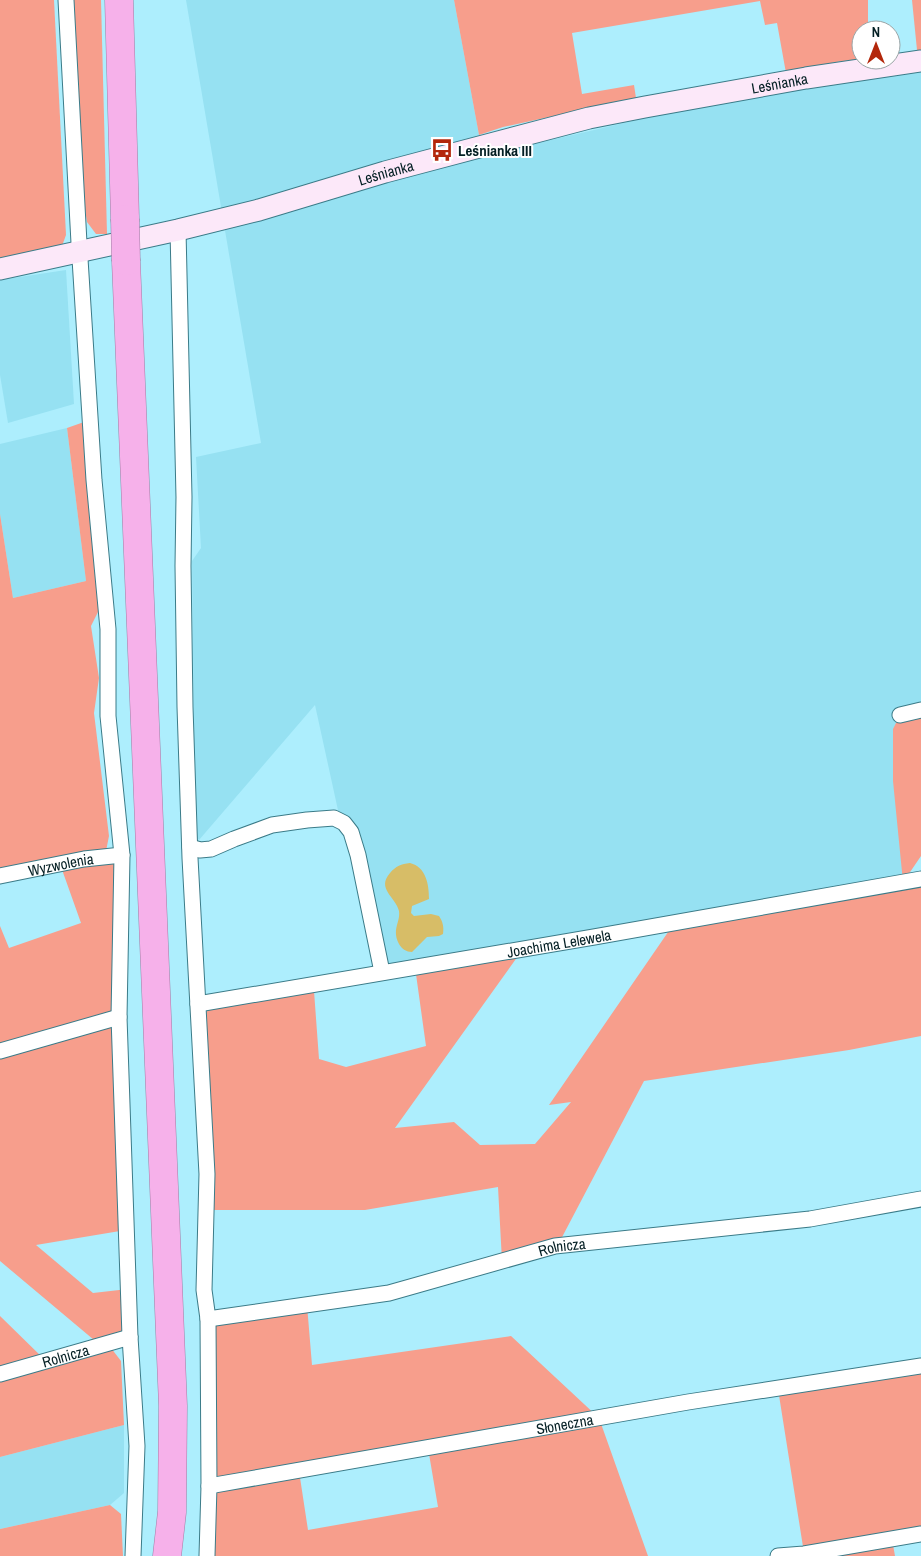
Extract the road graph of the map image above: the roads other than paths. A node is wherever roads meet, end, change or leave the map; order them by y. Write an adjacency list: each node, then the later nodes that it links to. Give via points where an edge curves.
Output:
1 (66, 0): 5 (street)
2 (119, 0): 25 (highway, bridge, via 126,261 173,1406 172,1512)
3 (921, 61): 4 (street, Leśnianka, via 806,78 589,118)
4 (178, 230): 5 (street, Leśnianka); 9 (street)
5 (80, 251): 6 (street, Leśnianka); 10 (street, via 94,480 108,629 108,716)
6 (0, 269)
7 (921, 710): 8 (street)
8 (900, 715)
9 (190, 847): 13 (street, via 211,850 263,828 307,820 334,818 344,823 351,832 358,855); 14 (street)
10 (122, 855): 11 (street, Wyzwolenia, via 84,858); 15 (street)
11 (0, 876)
12 (921, 879): 13 (street, Joachima Lelewela)
13 (382, 972): 14 (street, Joachima Lelewela)
14 (198, 1004): 18 (street, via 207,1174 204,1290)
15 (119, 1017): 16 (street); 19 (street)
16 (0, 1051)
17 (921, 1199): 18 (street, Rolnicza, via 810,1219 555,1246 389,1293)
18 (208, 1319): 22 (street)
19 (130, 1337): 21 (street, Rolnicza); 24 (street, via 137,1446)
20 (921, 1366): 22 (street, Słoneczna, via 688,1402)
21 (0, 1374)
22 (209, 1486): 26 (street)
23 (921, 1534): 27 (street)
24 (133, 1556)
25 (167, 1556)
26 (207, 1556)
27 (778, 1556)

